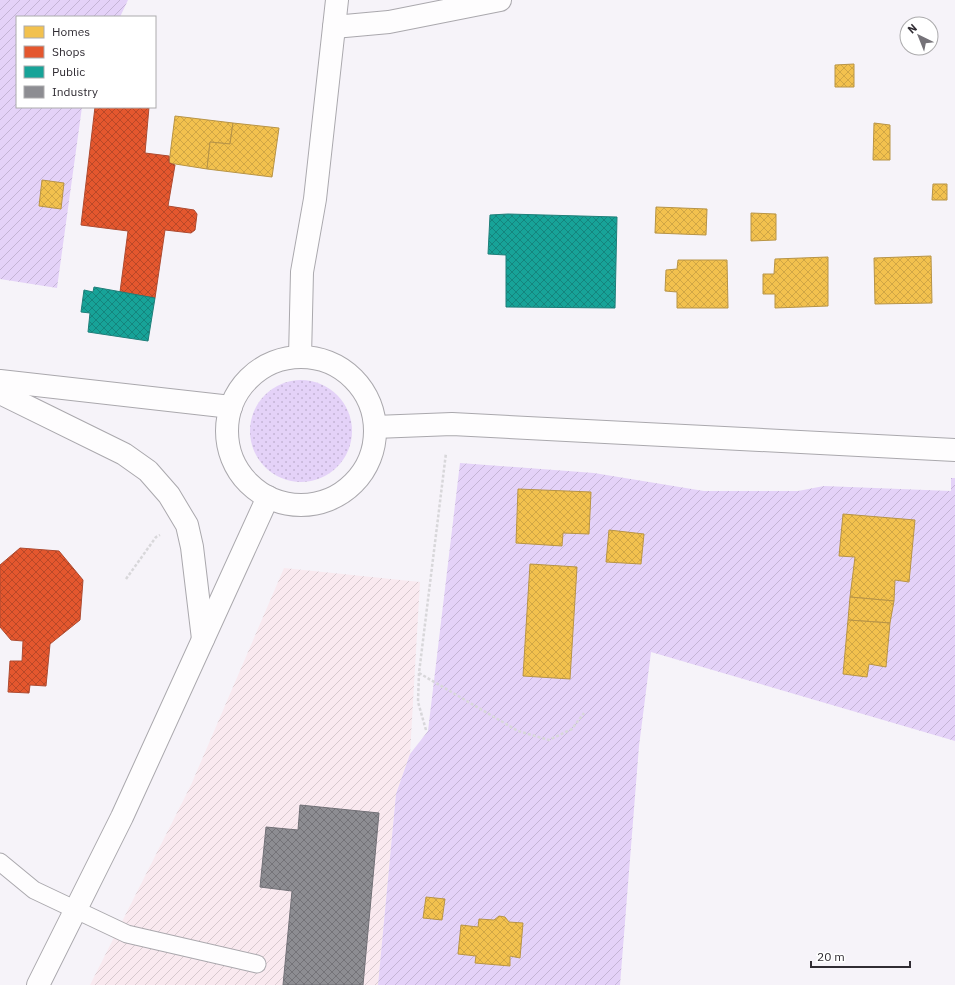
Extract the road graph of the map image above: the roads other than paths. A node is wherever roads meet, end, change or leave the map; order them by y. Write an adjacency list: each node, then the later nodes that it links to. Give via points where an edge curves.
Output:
1 (337, 0): 3 (main road)
2 (500, 0): 3 (main road, via 389,22)
3 (334, 27): 4 (main road, via 315,200 302,272)
4 (300, 357): 7 (main road, via 278,361 258,372 242,388); 8 (main road, via 330,363 355,381 367,398)
5 (0, 381): 7 (main road)
6 (0, 393): 11 (main road, via 124,454 148,471 169,495 187,525)
7 (231, 408): 10 (main road, via 228,428 233,459 244,478)
8 (375, 427): 9 (main road, via 452,424); 10 (main road, via 369,462 347,489 326,500 303,505 285,503)
9 (955, 450)
10 (268, 497): 11 (main road)
11 (203, 639): 13 (main road)
12 (0, 862): 13 (lane, via 34,890)
13 (77, 910): 14 (lane, via 127,934); 15 (main road)
14 (257, 964)
15 (38, 985)

